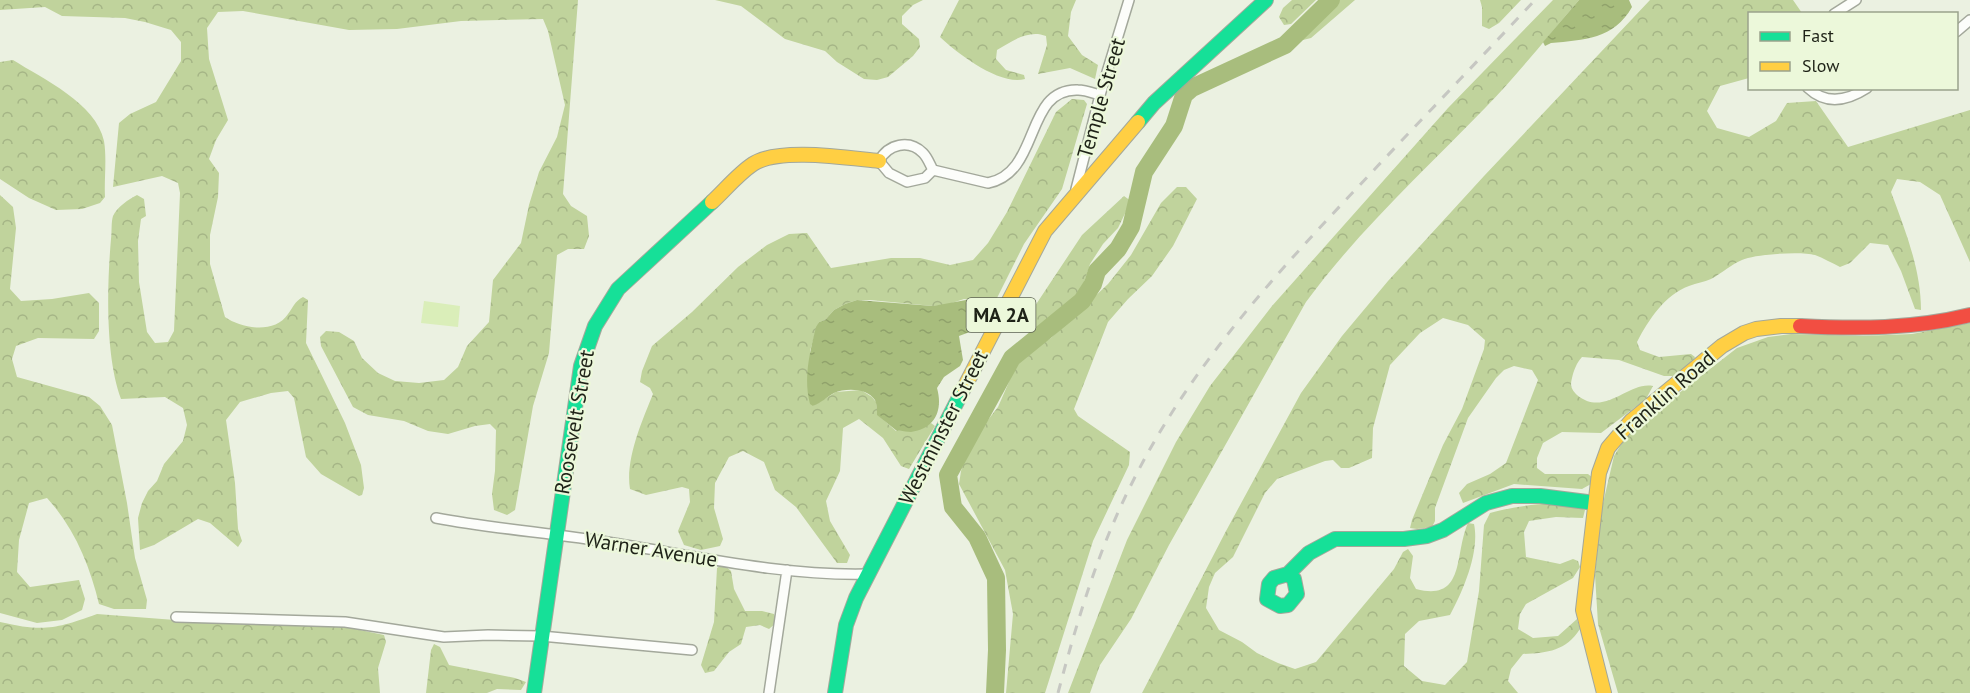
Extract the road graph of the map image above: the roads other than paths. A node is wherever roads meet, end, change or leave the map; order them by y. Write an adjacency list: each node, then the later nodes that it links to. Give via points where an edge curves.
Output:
1 (1129, 0): 9 (street, Temple Street)
2 (1266, 0): 12 (main road, Westminster Street / MA 2A, via 1165,92)
3 (1856, 0): 4 (street)
4 (1837, 12)
5 (1970, 20): 6 (street)
6 (1958, 30)
7 (1811, 90): 8 (street, via 1823,98 1838,100)
8 (1864, 90)
9 (1100, 95): 11 (street, via 1067,91 1046,104 1017,165 1007,176 988,183); 12 (street, Temple Street)
10 (879, 161): 11 (street, via 889,173 907,182 925,178); 11 (street, via 890,147 916,147); 16 (main road, Roosevelt Street, via 787,154 754,163 618,290 594,326 581,366)
11 (933, 170)
12 (1074, 197): 18 (main road, Westminster Street / MA 2A, via 1036,246)
13 (1970, 315): 14 (main road, Franklin Road, via 1879,328 1763,327 1738,336 1615,435 1602,461)
14 (1595, 503): 19 (main road, via 1527,495 1498,498 1440,533 1425,537 1335,539 1299,560); 26 (main road, Franklin Road, via 1583,610)
15 (436, 518): 16 (street, Warner Avenue)
16 (556, 533): 17 (street, Warner Avenue); 21 (main road, Roosevelt Street)
17 (786, 570): 18 (street, Warner Avenue); 24 (street)
18 (867, 574): 25 (main road, Westminster Street / MA 2A, via 846,625)
19 (1288, 574)
20 (176, 617): 21 (street, via 345,622 450,638 488,634)
21 (542, 636): 22 (street); 23 (main road, Roosevelt Street)
22 (692, 650)
23 (534, 693)
24 (769, 693)
25 (835, 693)
26 (1604, 693)

